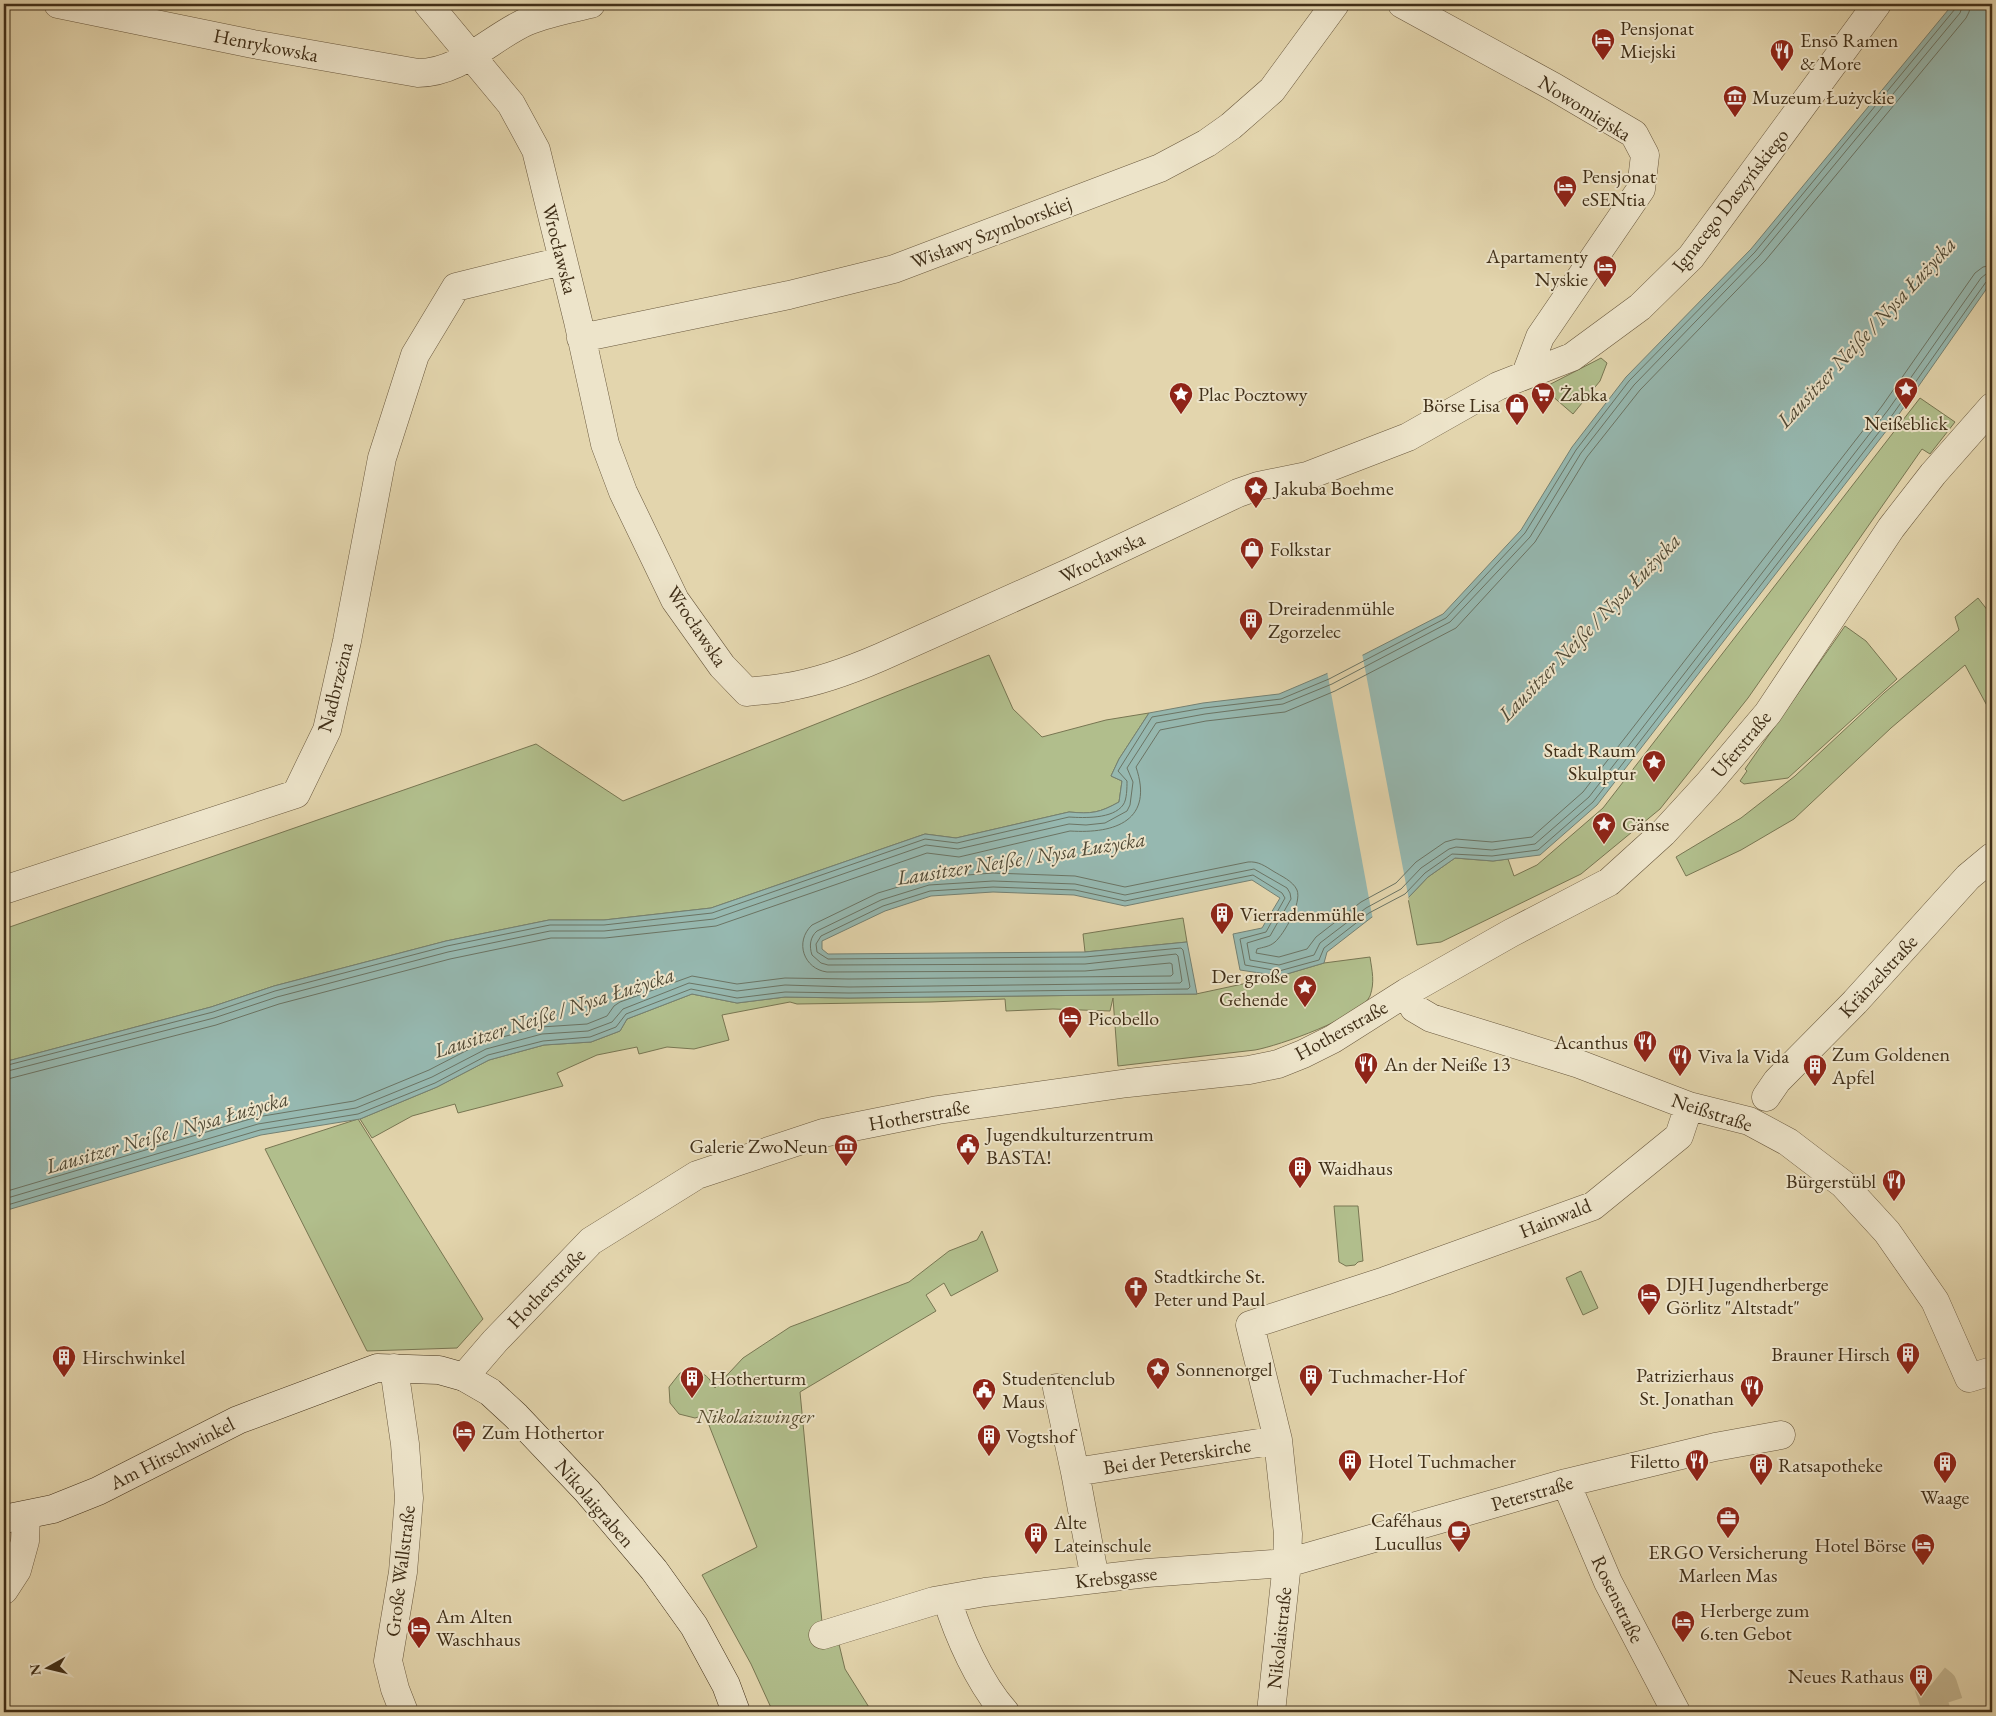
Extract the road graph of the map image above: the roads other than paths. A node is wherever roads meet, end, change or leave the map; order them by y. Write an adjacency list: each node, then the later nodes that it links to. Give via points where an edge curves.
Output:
1 (58, 4): 8 (street, Henrykowska, via 253,44 418,73 437,72)
2 (428, 4): 8 (street, Wrocławska)
3 (591, 4): 7 (street)
4 (1335, 4): 10 (street, Wisławy Szymborskiej, via 1272,90 1215,138 1160,168 894,269 789,295)
5 (1402, 4): 11 (street, Nowomiejska, via 1634,134 1646,155 1641,189 1540,338)
6 (1877, 4): 11 (street, Ignacego Daszyńskiego, via 1692,257 1640,307 1572,357)
7 (525, 13): 8 (street)
8 (471, 55): 9 (street, Wrocławska, via 511,104 536,150)
9 (562, 261): 10 (street, Wrocławska); 15 (street, Nadbrzeżna, via 456,287 415,355 382,458 327,730 296,794)
10 (581, 338): 13 (street, Wrocławska, via 605,444 623,492 675,600 722,666 747,692 787,687 854,668 966,620 1238,493)
11 (1526, 374): 13 (street, Ignacego Daszyńskiego, via 1408,436)
12 (1992, 407): 16 (street, Uferstraße, via 1891,528 1768,713 1663,833 1609,882)
13 (1308, 476)
14 (1992, 857): 18 (street, Kränzelstraße, via 1968,877 1855,1002 1777,1081)
15 (4, 890)
16 (1407, 992): 17 (street, Neißstraße, via 1414,1008 1431,1018 1579,1064); 22 (street, Hotherstraße, via 1333,1039 1278,1064 938,1110 823,1133 697,1175 591,1241)
17 (1689, 1106): 18 (street, Neißstraße); 19 (street, Hainwald, via 1679,1136 1592,1206)
18 (1749, 1121): 21 (street, Neißstraße, via 1788,1142 1843,1184 1887,1232 1935,1301 1969,1378)
19 (1385, 1281): 25 (street, Bei der Peterskirche, via 1250,1325)
20 (394, 1368): 22 (street, Nikolaigraben, via 439,1370); 28 (street, Am Hirschwinkel, via 376,1368 265,1409 98,1491 52,1509); 34 (street, Große Wallstraße, via 409,1498 403,1572 388,1661)
21 (1986, 1373)
22 (464, 1376): 35 (street, Nikolaigraben, via 490,1392 516,1416 587,1491 654,1570 694,1626 726,1685)
23 (1057, 1388): 26 (street)
24 (1781, 1435): 27 (street, Peterstraße)
25 (1278, 1440): 26 (street, Bei der Peterskirche); 29 (street, Bei der Peterskirche, via 1288,1534)
26 (1075, 1472): 30 (street)
27 (1566, 1482): 29 (street, Peterstraße); 38 (street, Rosenstraße, via 1608,1582)
28 (15, 1517): 31 (street, Am Hirschwinkel, via 25,1541 17,1570)
29 (1287, 1564): 30 (street, Krebsgasse); 37 (street, Nikolaistraße)
30 (1094, 1578): 32 (street, Krebsgasse)
31 (4, 1590)
32 (947, 1598): 33 (street, Krebsgasse); 36 (street, via 957,1631)
33 (823, 1635)
34 (404, 1712)
35 (736, 1712)
36 (1005, 1712)
37 (1271, 1712)
38 (1676, 1712)

